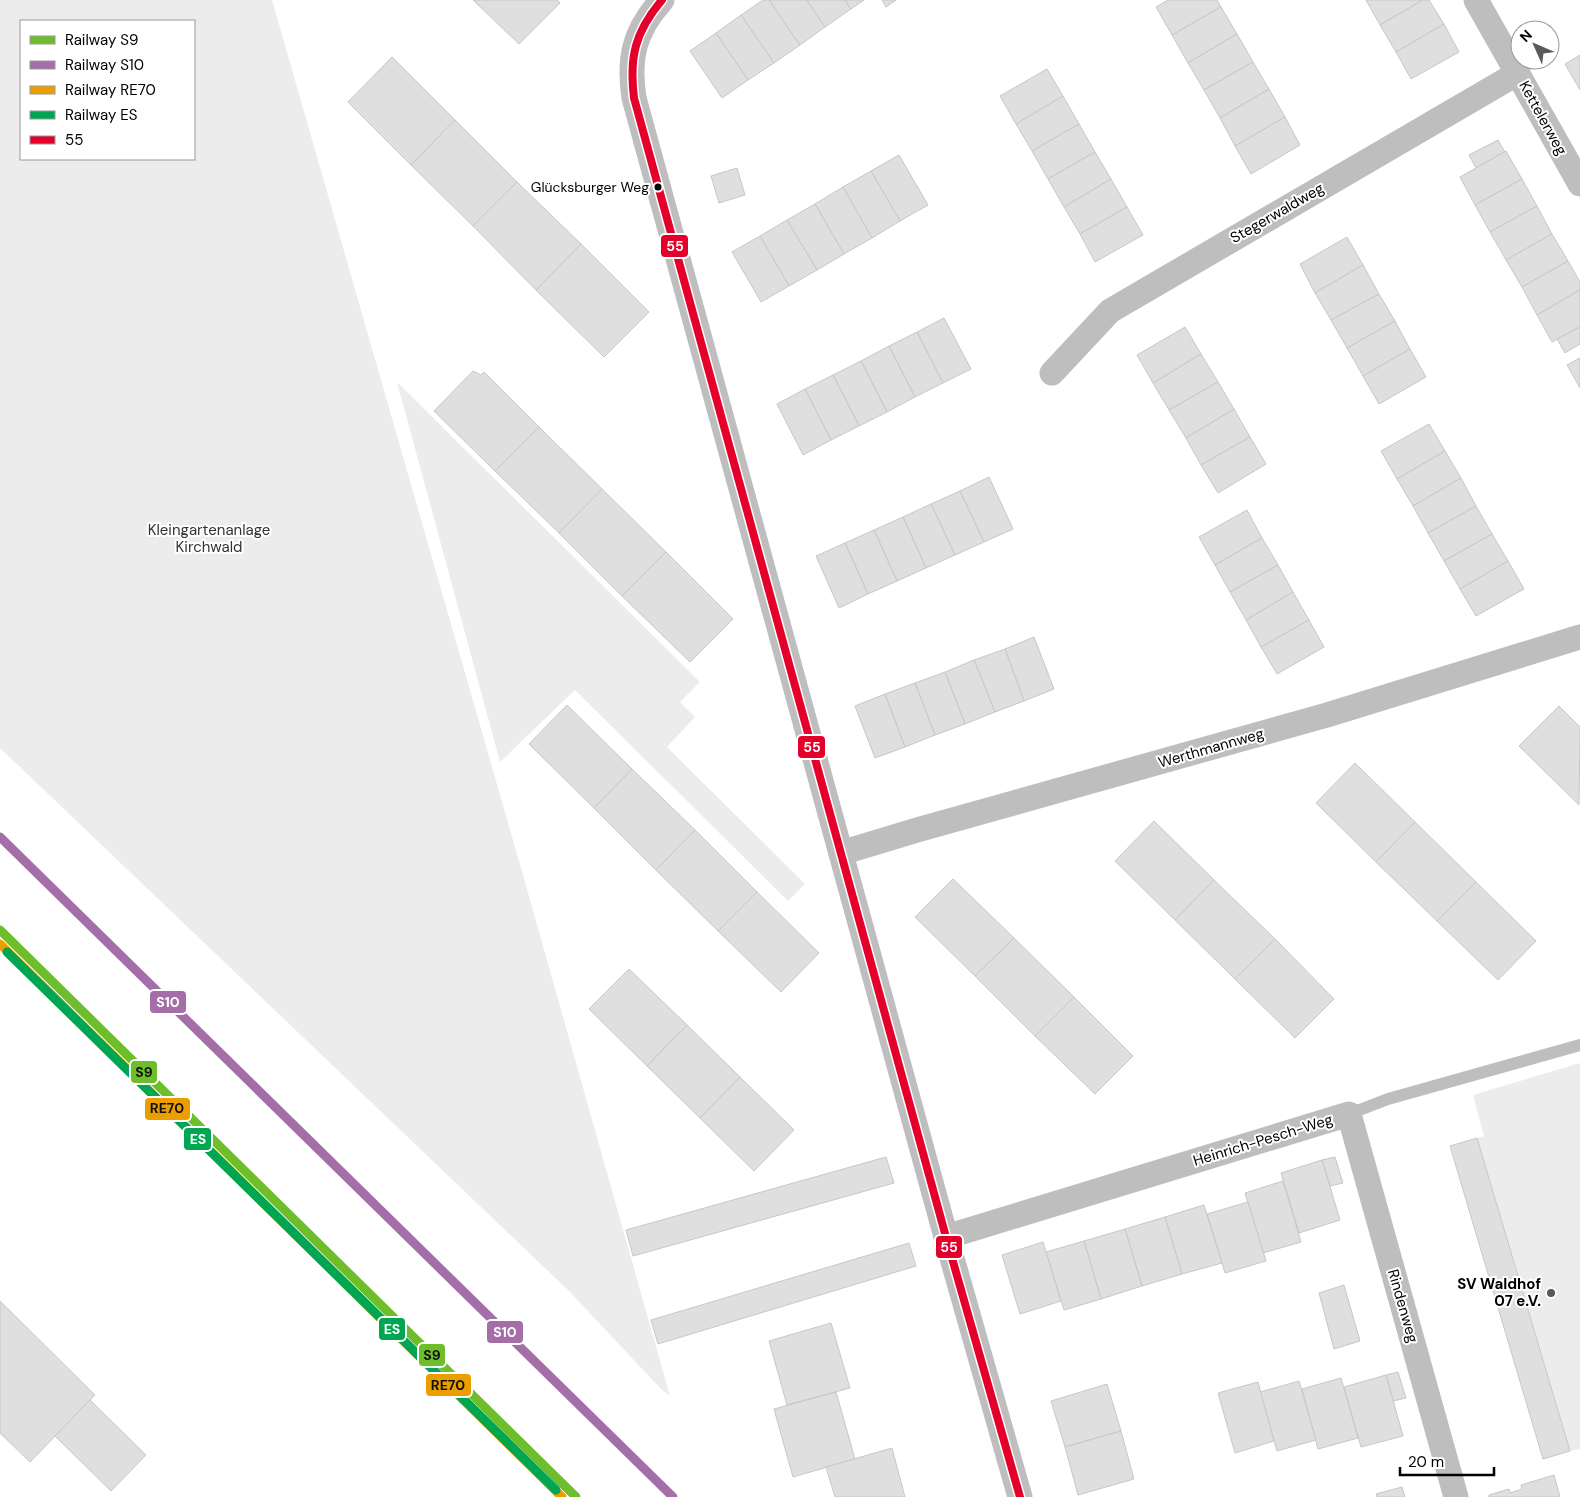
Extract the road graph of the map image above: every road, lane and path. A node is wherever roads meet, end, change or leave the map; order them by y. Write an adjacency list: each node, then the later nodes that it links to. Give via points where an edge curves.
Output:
1 (1476, 0): 3 (street, Kettelerweg)
2 (653, 3): 7 (street, via 635,49 631,73 634,98)
3 (1518, 72): 4 (street, Kettelerweg); 5 (street, Stegerwaldweg, via 1110,311)
4 (1580, 184)
5 (1052, 373)
6 (1580, 637): 7 (street, Werthmannweg, via 1327,715)
7 (841, 853): 10 (street)
8 (1580, 1045): 9 (lane, Heinrich-Pesch-Weg, via 1388,1099)
9 (1349, 1114): 10 (street, Heinrich-Pesch-Weg); 12 (street, Rindenweg)
10 (946, 1237): 11 (street)
11 (1020, 1497)
12 (1456, 1497)

